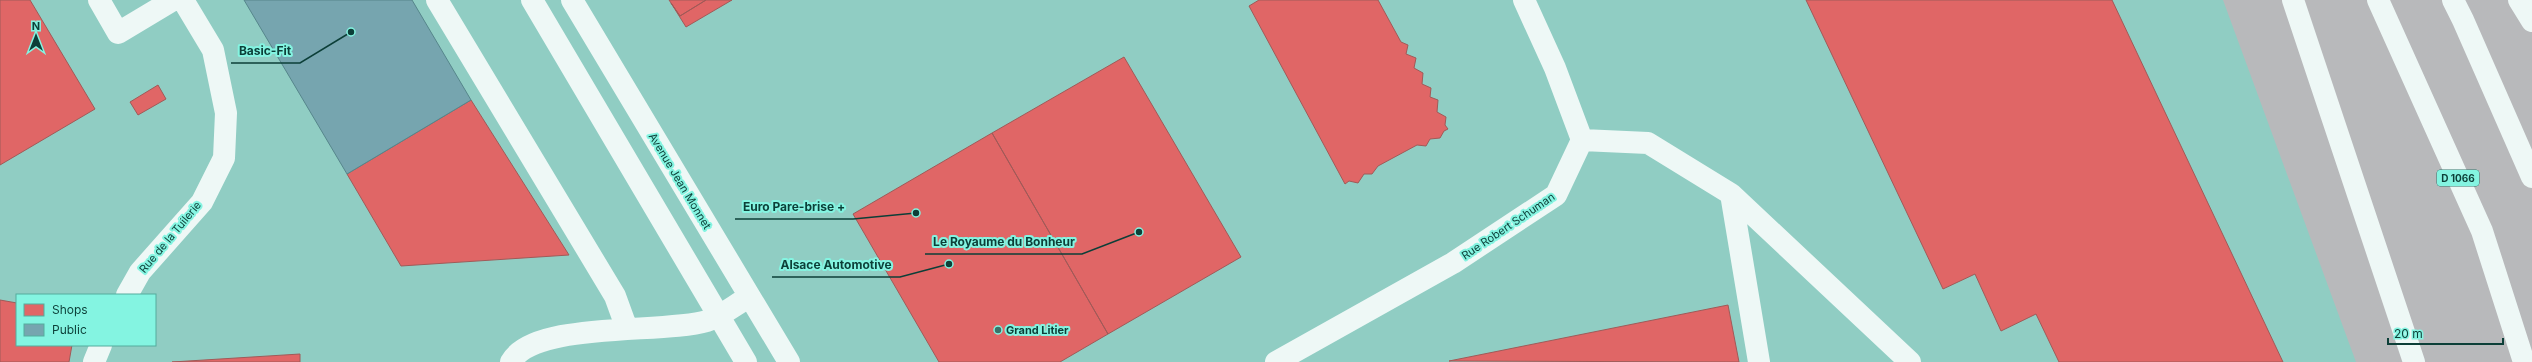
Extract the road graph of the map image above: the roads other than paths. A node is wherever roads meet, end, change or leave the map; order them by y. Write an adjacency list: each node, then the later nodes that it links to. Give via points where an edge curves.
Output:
1 (99, 0): 2 (main road, via 118,32)
2 (173, 0)
3 (182, 0): 16 (main road, Rue de la Tuilerie, via 213,50 226,113 224,158 202,202 140,272)
4 (437, 0): 19 (main road, via 614,296)
5 (532, 0): 18 (main road)
6 (572, 0): 17 (main road, Avenue Jean Monnet)
7 (1524, 0): 13 (main road, via 1555,68)
8 (2293, 0): 28 (main road)
9 (2378, 0): 29 (main road, D 1066, via 2482,231)
10 (2453, 0): 14 (main road)
11 (2519, 0): 12 (main road)
12 (2532, 21)
13 (1582, 140): 15 (main road, via 1648,143); 25 (main road, Rue Robert Schuman, via 1556,195 1453,263)
14 (2532, 177)
15 (1731, 194): 26 (main road); 27 (main road)
16 (128, 294)
17 (749, 297): 18 (main road); 24 (main road, Avenue Jean Monnet)
18 (718, 314): 19 (main road, via 707,321); 23 (main road)
19 (627, 329): 22 (main road, via 555,336 516,353)
20 (102, 346): 21 (main road)
21 (94, 362)
22 (511, 362)
23 (746, 362)
24 (789, 362)
25 (1276, 362)
26 (1759, 362)
27 (1910, 362)
28 (2414, 362)
29 (2524, 362)

